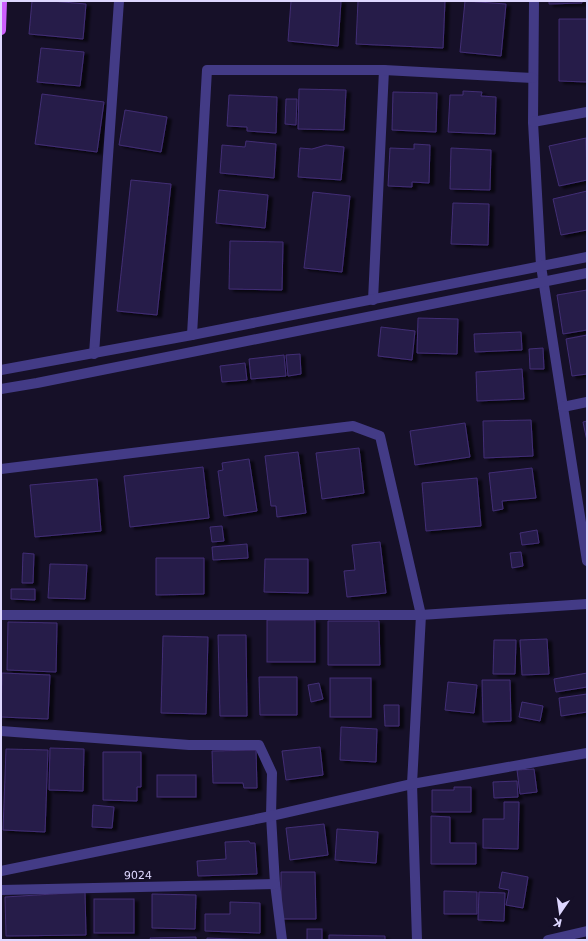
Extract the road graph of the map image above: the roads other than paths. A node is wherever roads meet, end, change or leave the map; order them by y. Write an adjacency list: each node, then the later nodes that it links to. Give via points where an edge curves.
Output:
1 (2, 1): 4 (main road)
2 (119, 1): 15 (street)
3 (534, 1): 6 (street)
4 (1, 30)
5 (384, 70): 6 (street); 13 (street); 14 (street, via 207,70)
6 (534, 78): 8 (street)
7 (587, 112): 8 (street)
8 (533, 122): 10 (street)
9 (587, 257): 10 (street)
10 (541, 266): 12 (street); 13 (street)
11 (587, 273): 12 (street)
12 (544, 282): 17 (street); 19 (street)
13 (373, 300): 14 (street)
14 (192, 335): 15 (street)
15 (94, 354): 16 (street)
16 (1, 370)
17 (1, 389)
18 (587, 402): 19 (street)
19 (563, 407): 21 (street)
20 (1, 469): 24 (street, via 353,426 380,436)
21 (587, 559)
22 (587, 604): 24 (street)
23 (1, 615): 24 (street)
24 (421, 615): 27 (street)
25 (1, 731): 28 (street, via 189,745 259,744 272,773)
26 (587, 753): 27 (street)
27 (412, 784): 28 (street); 34 (street)
28 (271, 816): 29 (street); 30 (street)
29 (1, 871)
30 (275, 884): 31 (street, 9024); 33 (street)
31 (1, 890)
32 (587, 931): 35 (street)
33 (282, 940)
34 (416, 940)
35 (548, 940)

